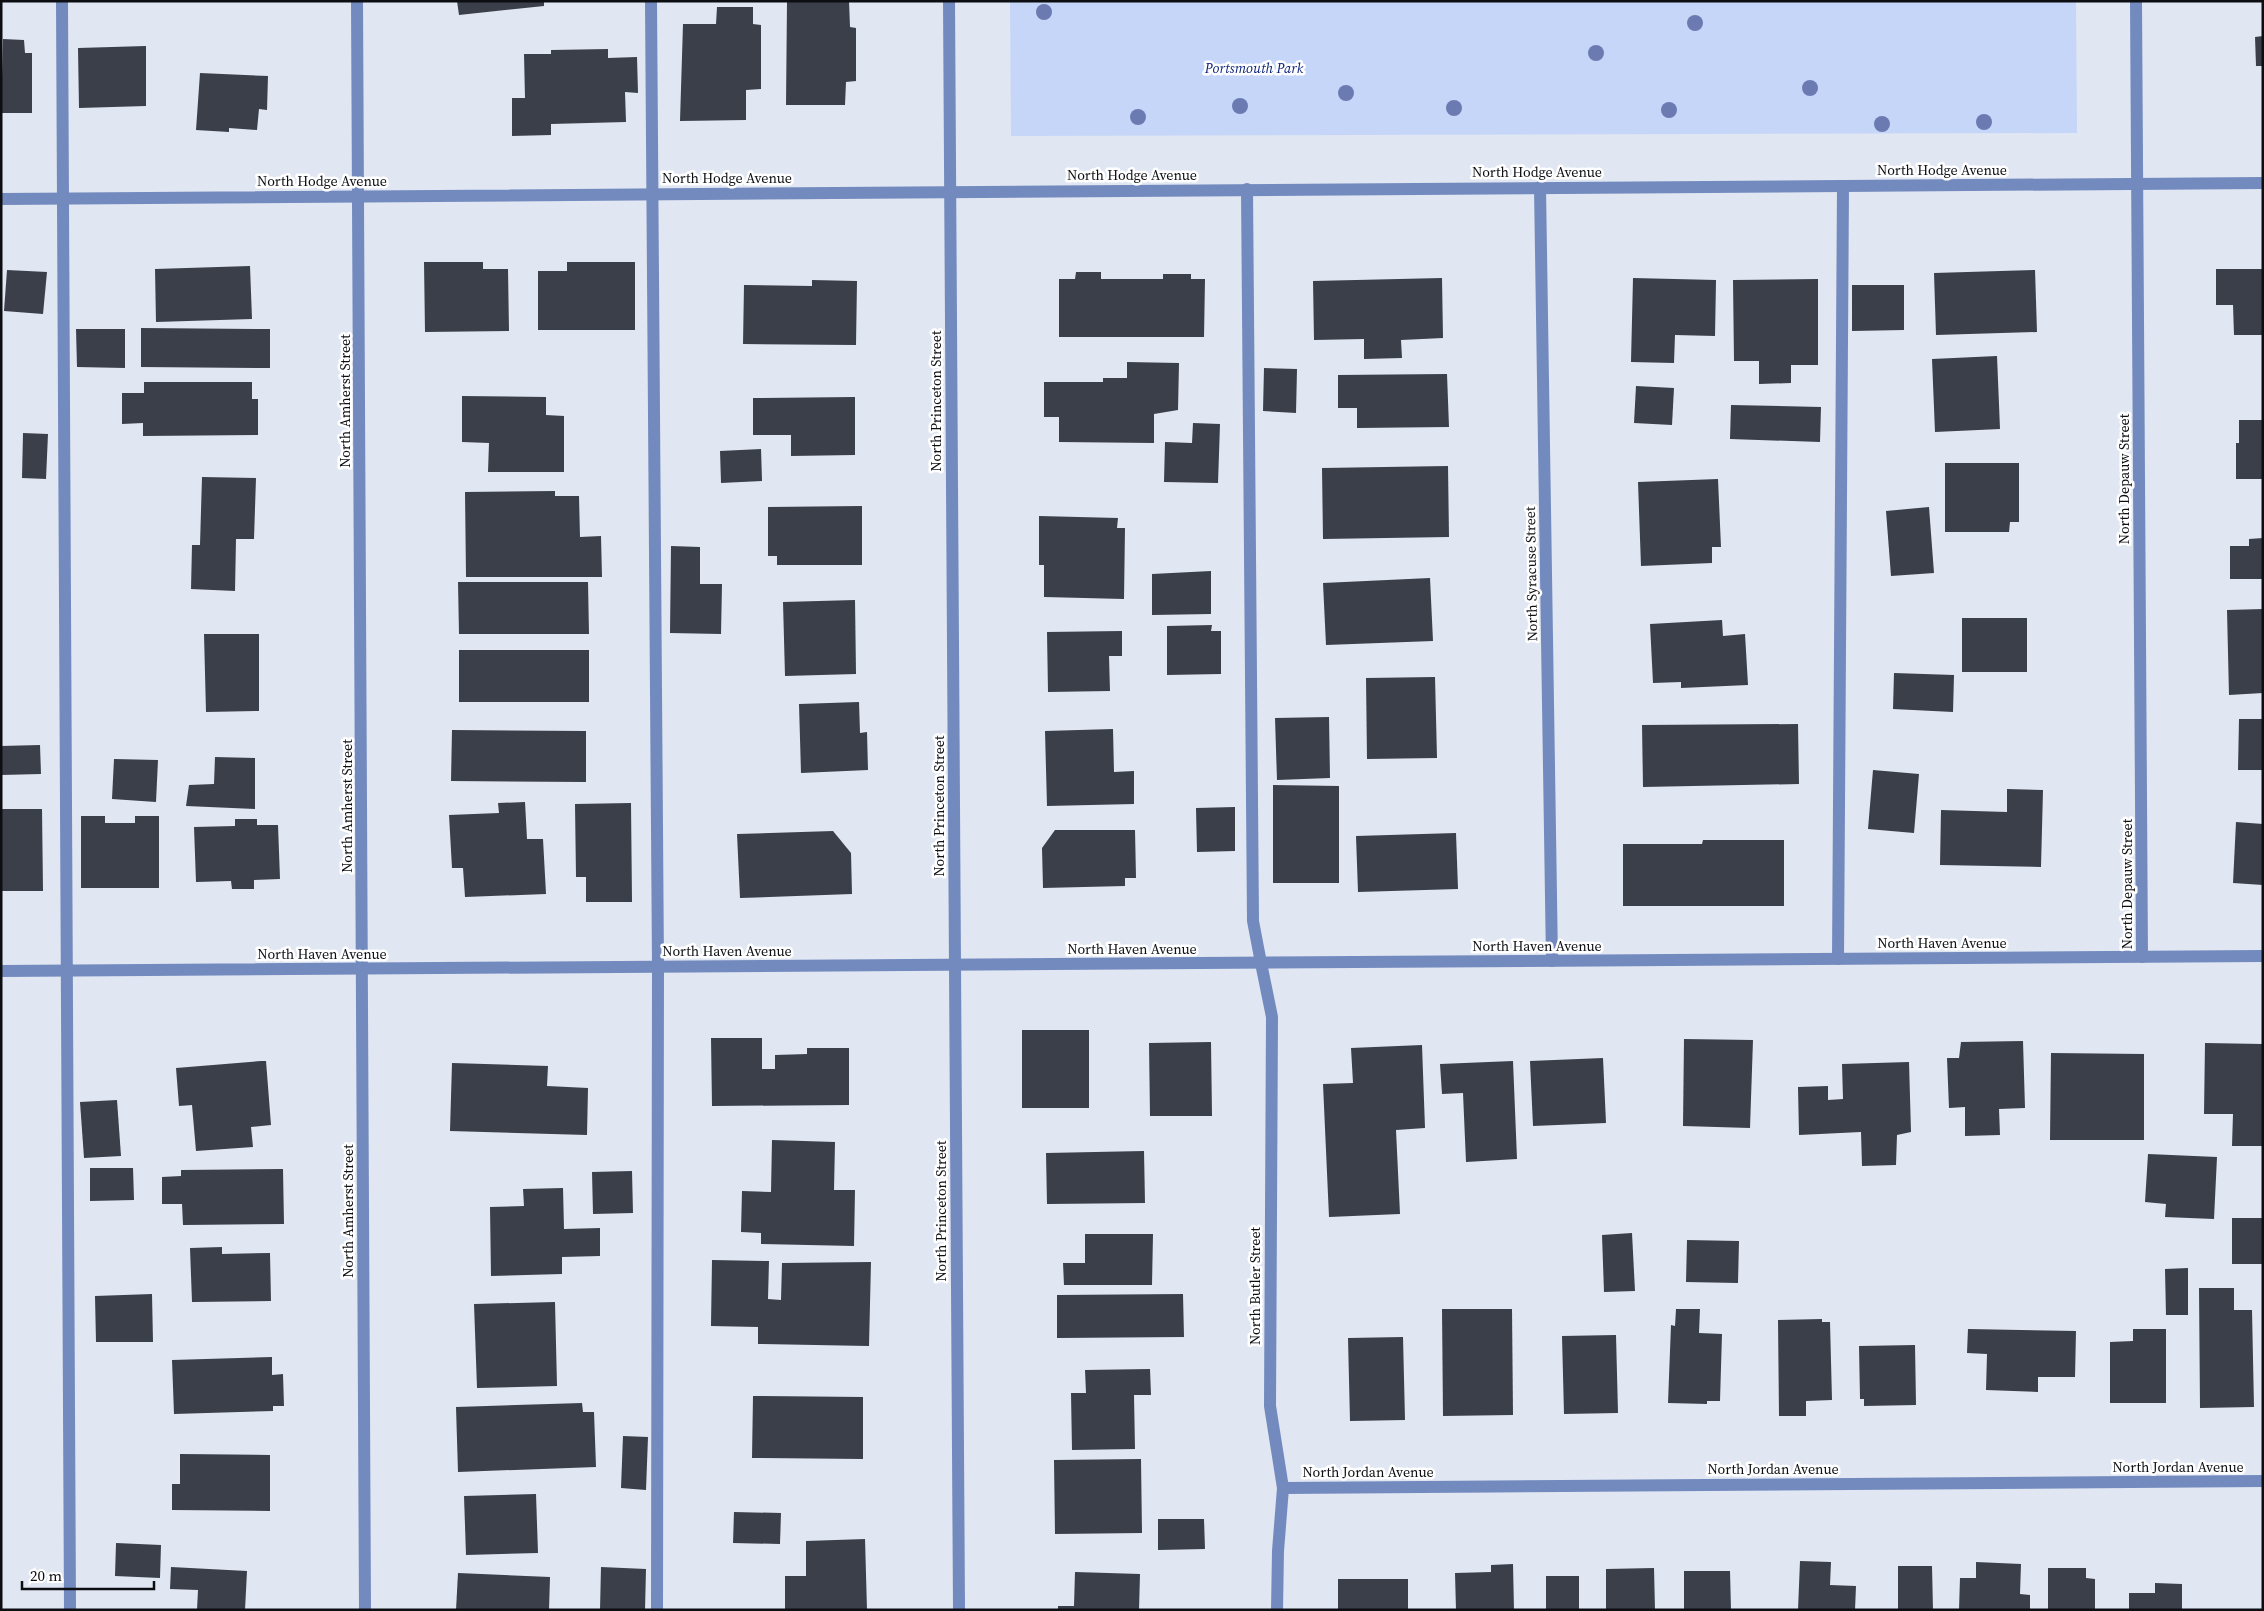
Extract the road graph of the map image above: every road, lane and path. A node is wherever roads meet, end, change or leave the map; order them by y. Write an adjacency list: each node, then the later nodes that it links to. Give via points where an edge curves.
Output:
1 (62, 1): 15 (street)
2 (356, 1): 13 (street, North Amherst Street)
3 (651, 1): 12 (street)
4 (949, 1): 11 (street, North Princeton Street)
5 (2136, 1): 7 (street, North Depauw Street)
6 (2263, 183): 7 (street, North Hodge Avenue)
7 (2136, 184): 8 (street, North Hodge Avenue); 17 (street, North Depauw Street)
8 (1842, 186): 9 (street, North Hodge Avenue); 18 (street)
9 (1540, 187): 10 (street, North Hodge Avenue); 19 (street, North Syracuse Street)
10 (1247, 189): 11 (street, North Hodge Avenue); 20 (street, North Butler Street, via 1253,921)
11 (950, 191): 12 (street, North Hodge Avenue); 21 (street, North Princeton Street)
12 (653, 193): 13 (street, North Hodge Avenue); 22 (street)
13 (358, 196): 15 (street, North Hodge Avenue); 23 (street, North Amherst Street)
14 (1, 199): 15 (street, North Hodge Avenue)
15 (63, 199): 25 (street)
16 (2263, 956): 17 (street, North Haven Avenue)
17 (2142, 957): 18 (street, North Haven Avenue)
18 (1838, 959): 19 (street, North Haven Avenue)
19 (1552, 961): 20 (street, North Haven Avenue)
20 (1262, 963): 21 (street, North Haven Avenue); 27 (street, North Butler Street, via 1272,1018 1270,1406)
21 (954, 965): 22 (street, North Haven Avenue); 31 (street, North Princeton Street)
22 (658, 966): 23 (street, North Haven Avenue); 30 (street)
23 (362, 969): 25 (street, North Haven Avenue); 29 (street, North Amherst Street)
24 (1, 971): 25 (street, North Haven Avenue)
25 (67, 971): 28 (street)
26 (2263, 1481): 27 (street, North Jordan Avenue)
27 (1283, 1488): 32 (street, North Butler Street)
28 (70, 1610)
29 (365, 1610)
30 (657, 1610)
31 (959, 1610)
32 (1277, 1610)

